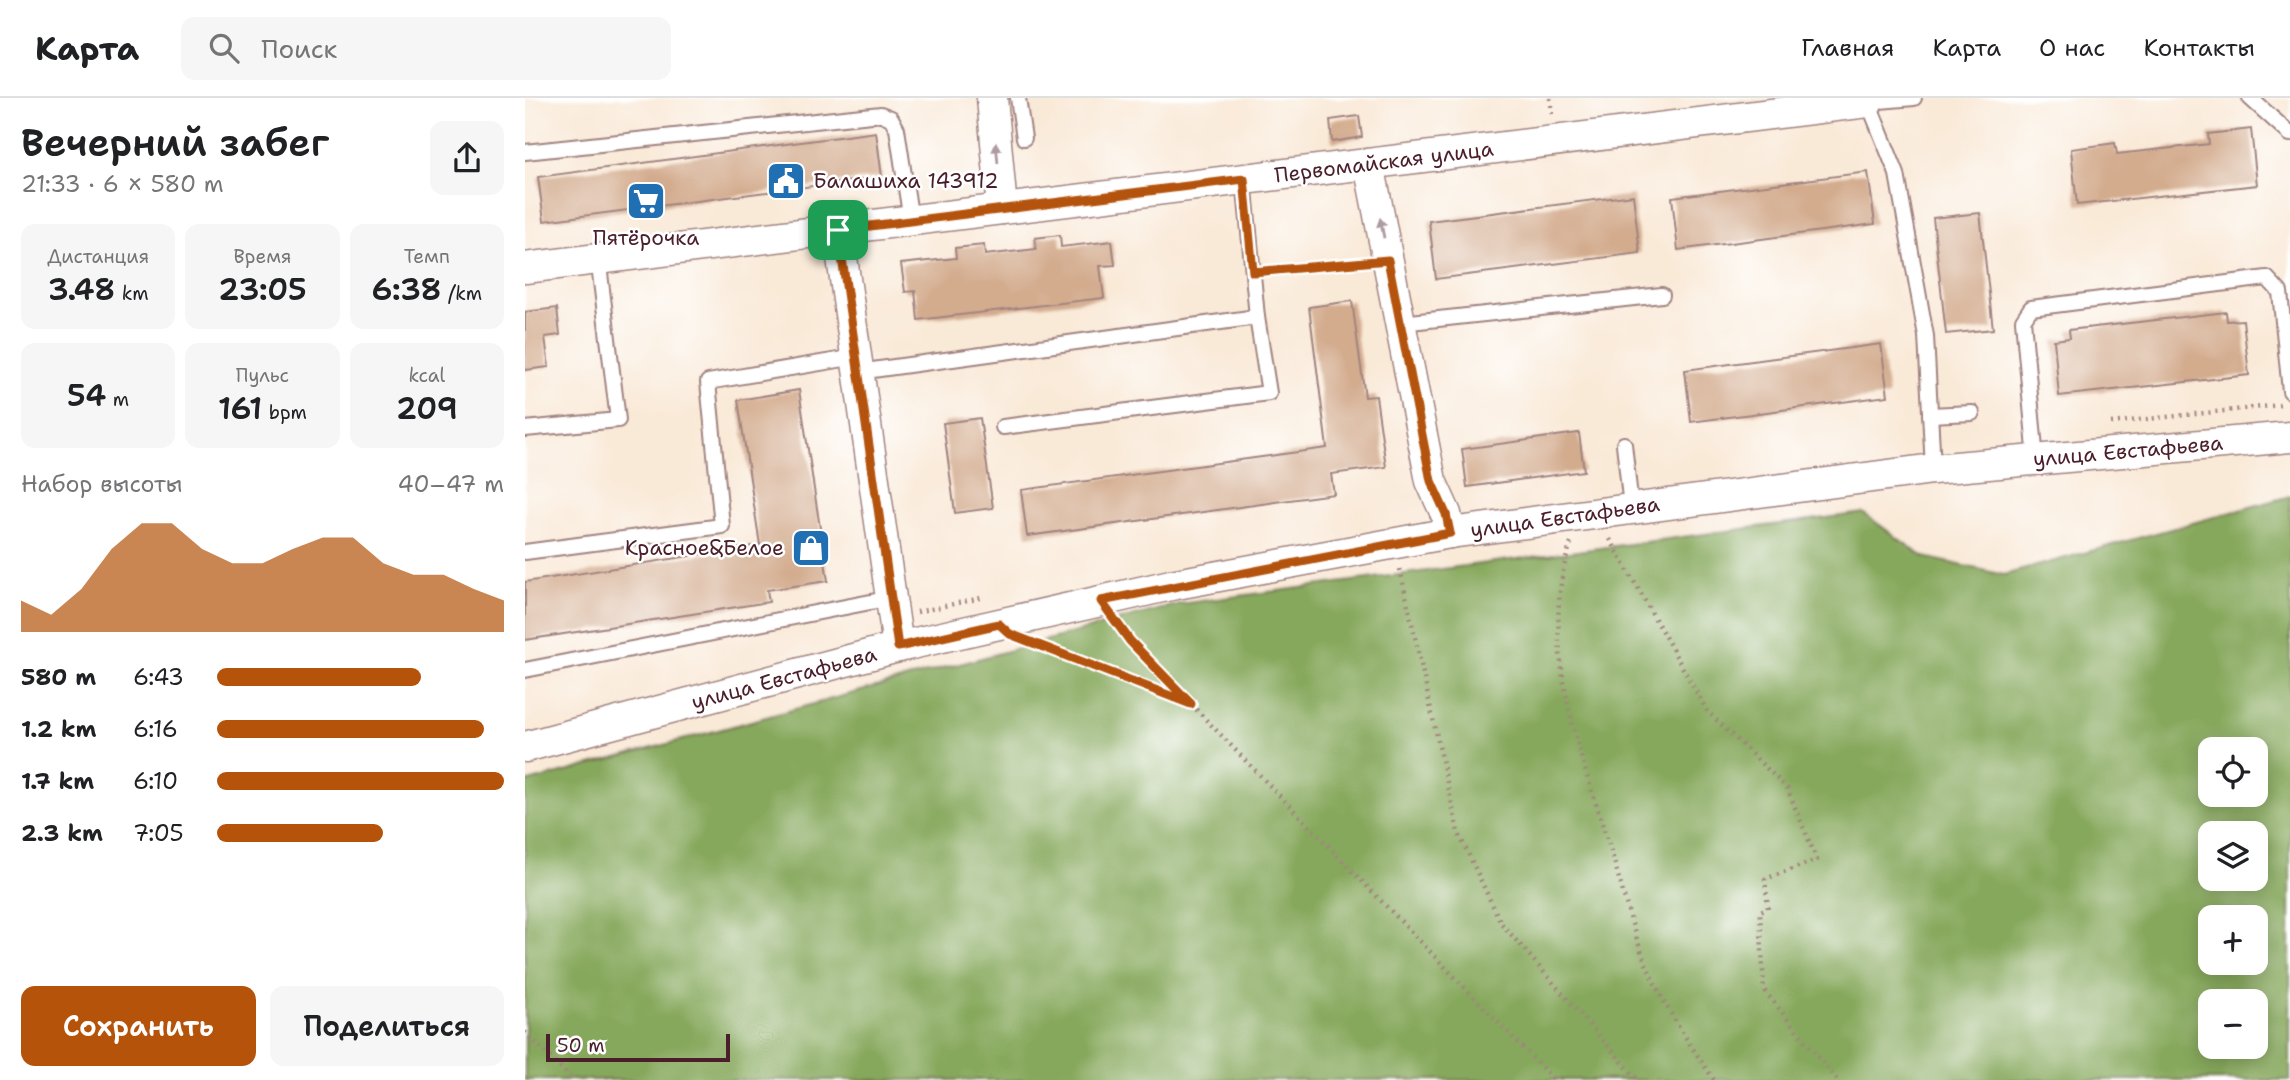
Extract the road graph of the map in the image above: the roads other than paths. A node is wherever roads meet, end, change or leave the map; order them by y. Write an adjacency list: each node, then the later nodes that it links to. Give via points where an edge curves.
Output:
1 (992, 98): 11 (street, one-way to 1)
2 (1018, 98): 7 (lane)
3 (1914, 98): 5 (lane)
4 (2250, 98): 6 (lane)
5 (1868, 102): 9 (street, Первомайская улица); 22 (lane, via 1897,174 1926,336)
6 (2290, 134)
7 (1024, 138)
8 (525, 152): 12 (lane, via 881,114 891,118 897,129)
9 (1369, 163): 10 (street, Первомайская улица); 18 (street, one-way to 9)
10 (1244, 179): 11 (street, Первомайская улица); 17 (lane)
11 (1002, 209): 12 (street, Первомайская улица)
12 (911, 220): 13 (street, Первомайская улица)
13 (838, 230): 14 (street, Первомайская улица); 19 (street)
14 (598, 257): 15 (street, Первомайская улица); 24 (lane, via 618,420)
15 (525, 268)
16 (1662, 295): 18 (lane)
17 (1257, 317): 19 (lane); 23 (lane, via 1269,393)
18 (1401, 323): 30 (street, via 1431,481)
19 (857, 365): 31 (lane, via 708,382 722,526); 32 (street)
20 (2290, 391): 27 (lane, via 2280,292 2267,278 2031,308 2023,320)
21 (1972, 413): 22 (lane)
22 (1930, 415): 28 (lane)
23 (1003, 427)
24 (525, 429)
25 (2290, 437): 27 (street, улица Евстафьева)
26 (1624, 444): 29 (lane)
27 (2036, 460): 28 (street, улица Евстафьева)
28 (1933, 469): 29 (street, улица Евстафьева)
29 (1631, 507): 30 (street, улица Евстафьева)
30 (1450, 533): 33 (street, улица Евстафьева, via 1101,601)
31 (525, 552)
32 (891, 598): 33 (street); 34 (lane)
33 (898, 647): 35 (street, улица Евстафьева)
34 (525, 670)
35 (525, 747)

